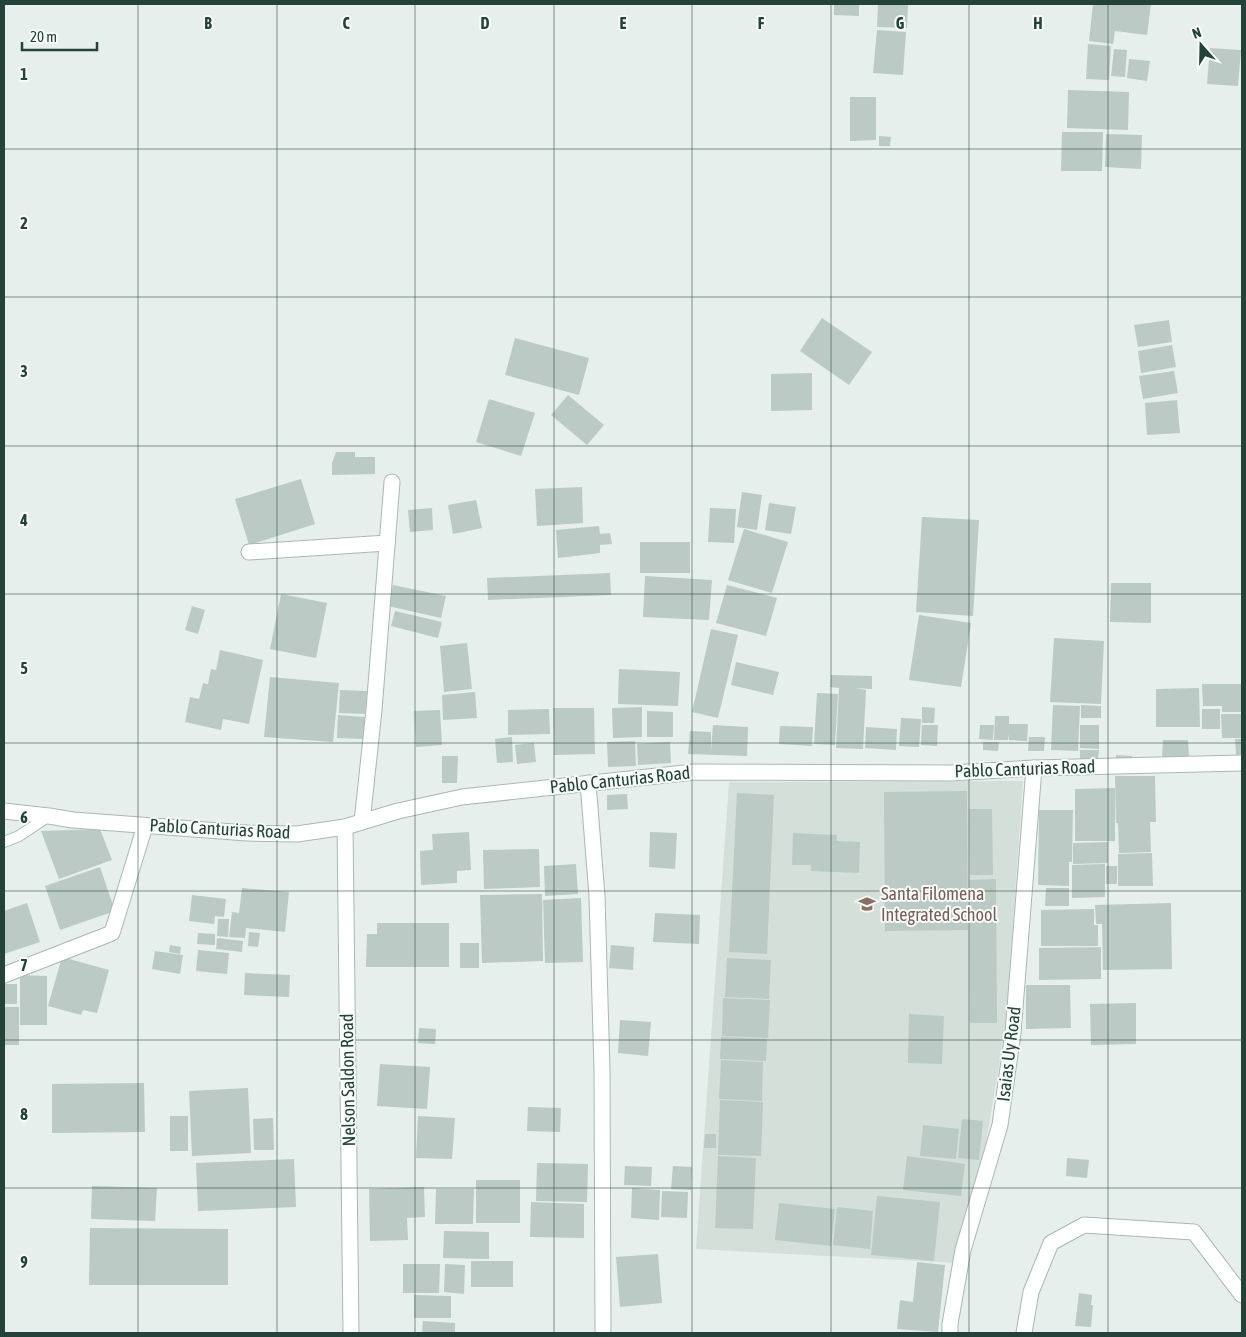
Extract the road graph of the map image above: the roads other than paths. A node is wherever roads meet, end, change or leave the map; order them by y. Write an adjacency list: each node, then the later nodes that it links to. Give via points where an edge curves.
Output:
1 (392, 482): 2 (street)
2 (387, 543): 3 (street); 9 (street)
3 (249, 552)
4 (1242, 763): 5 (street, Pablo Canturias Road)
5 (1034, 768): 6 (street, Pablo Canturias Road, via 951,773 694,772); 17 (street, Isaias Uy Road, via 1013,1033 1000,1125 963,1250)
6 (588, 783): 9 (street, Pablo Canturias Road, via 462,797); 15 (street, via 602,1070)
7 (4, 811): 8 (street, Pablo Canturias Road)
8 (49, 816): 10 (street, Pablo Canturias Road); 12 (lane)
9 (362, 822): 11 (street, Pablo Canturias Road)
10 (145, 826): 11 (street, Pablo Canturias Road, via 297,834); 13 (street, via 112,933)
11 (345, 827): 16 (street, Nelson Saldon Road)
12 (4, 842)
13 (4, 975)
14 (1242, 1295): 18 (street, via 1194,1232 1084,1225 1051,1243 1030,1292)
15 (603, 1330)
16 (351, 1333)
17 (950, 1333)
18 (1024, 1333)

